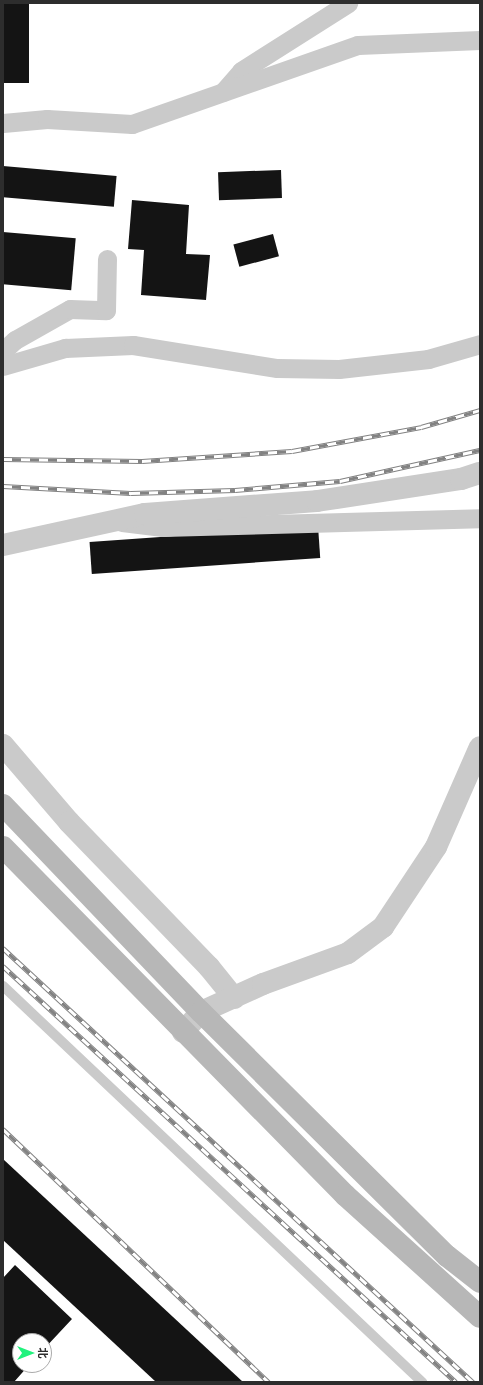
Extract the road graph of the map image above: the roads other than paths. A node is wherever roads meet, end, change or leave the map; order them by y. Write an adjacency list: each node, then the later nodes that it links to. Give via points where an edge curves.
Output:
1 (348, 3): 3 (street, via 241,71)
2 (480, 40): 3 (street, via 358,45 309,60)
3 (221, 94): 4 (street, via 132,124 47,119)
4 (3, 123)
5 (107, 259): 7 (street, via 106,310 70,309 15,340)
6 (480, 344): 8 (street, via 413,361 339,369 277,368 133,345 65,348)
7 (3, 351)
8 (3, 366)
9 (480, 473): 11 (street, via 461,479 317,502 145,514)
10 (480, 518): 11 (street, via 163,527)
11 (112, 521): 12 (street)
12 (3, 545)
13 (3, 745): 18 (street, via 69,822 209,967)
14 (480, 747): 18 (street, via 436,848 383,927 348,953)
15 (3, 805): 19 (main road)
16 (3, 847): 20 (main road)
17 (3, 986): 23 (lane)
18 (234, 998): 19 (street)
19 (201, 1012): 20 (street); 21 (main road, via 447,1256)
20 (183, 1032): 22 (main road, via 345,1195)
21 (480, 1282)
22 (480, 1317)
23 (422, 1382)

